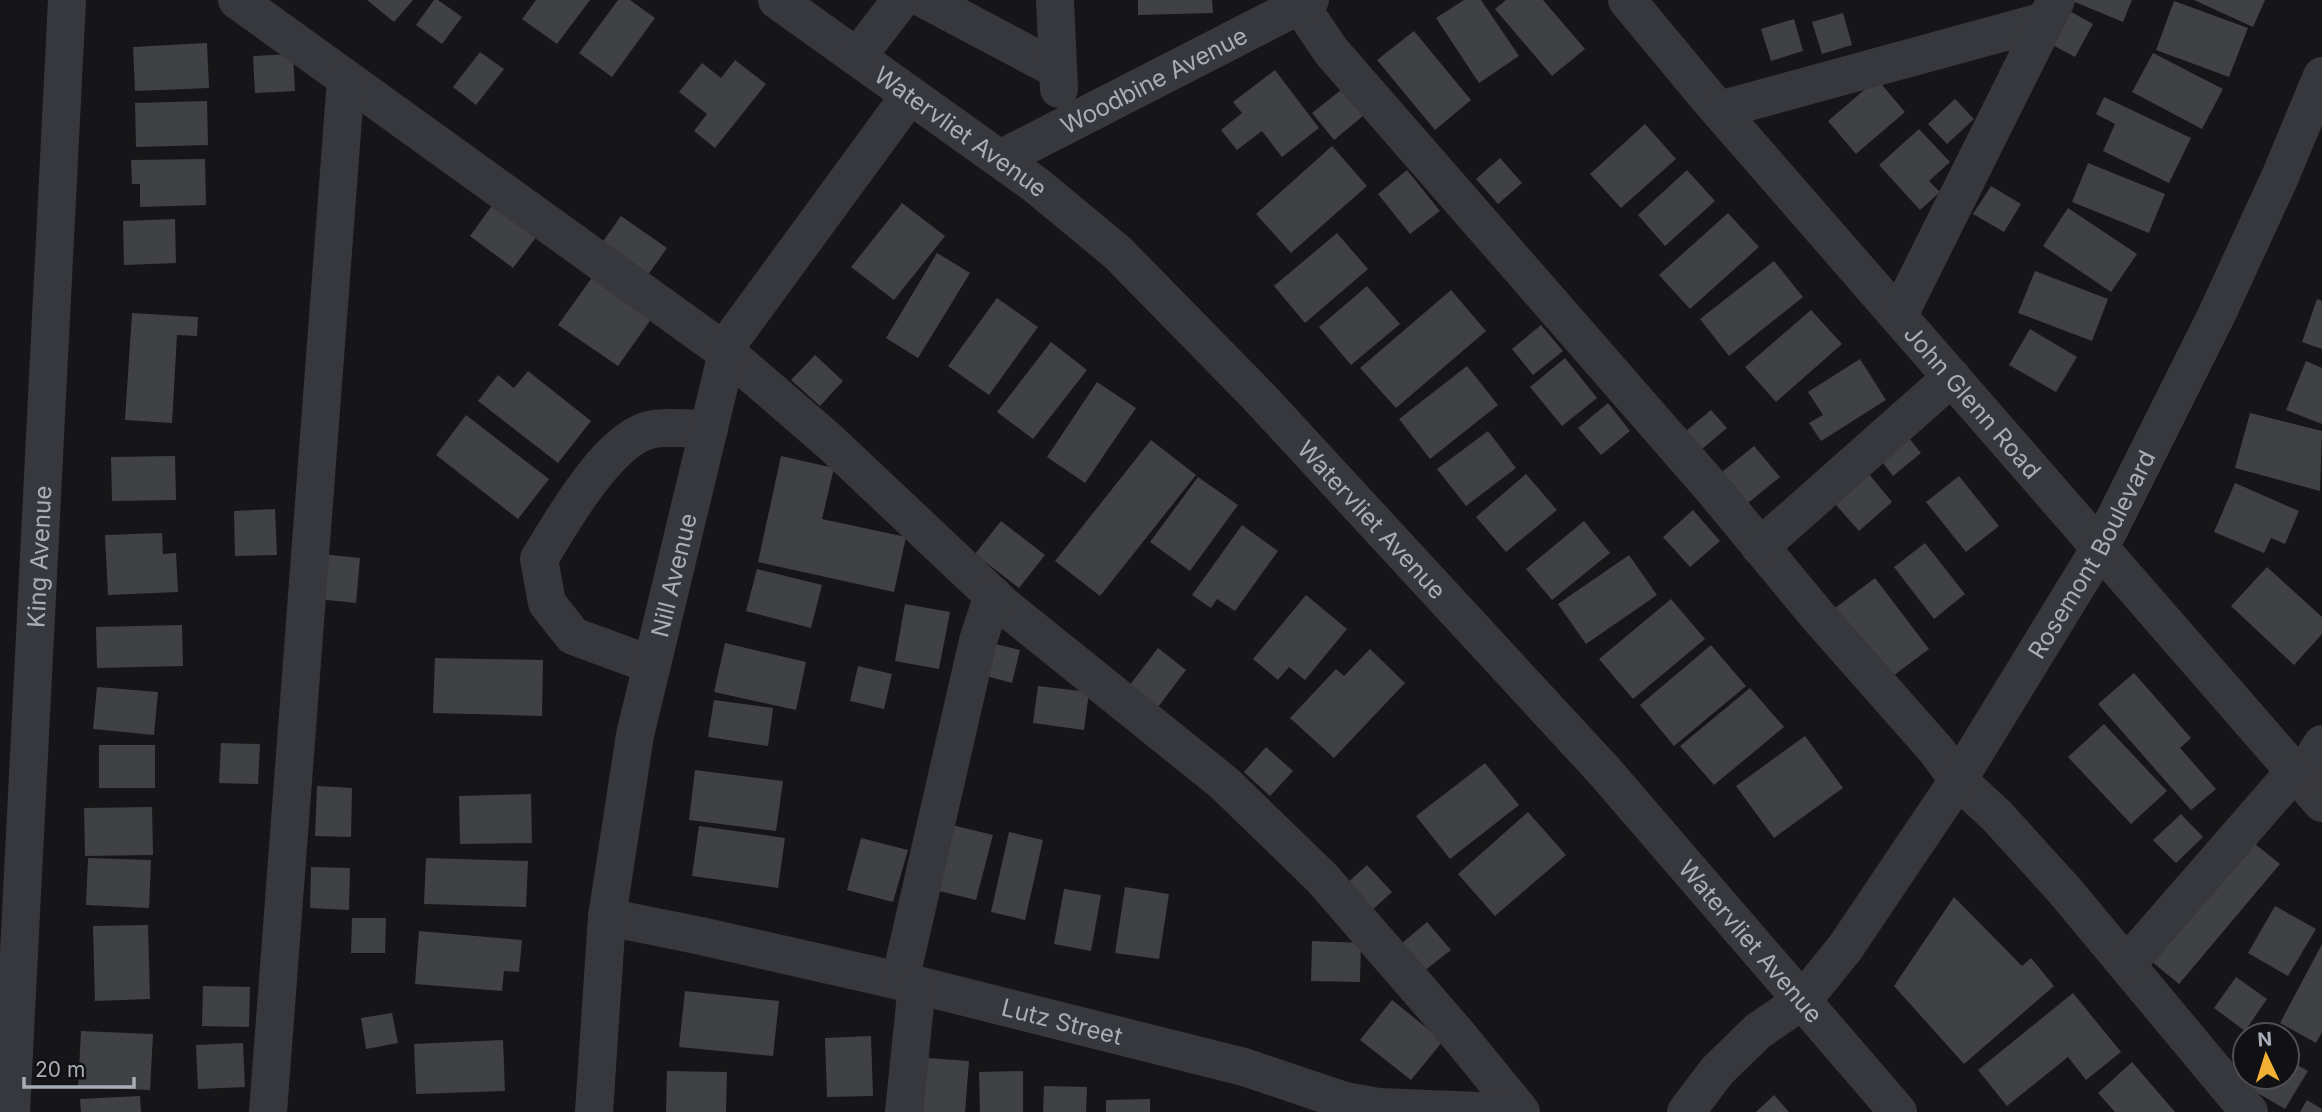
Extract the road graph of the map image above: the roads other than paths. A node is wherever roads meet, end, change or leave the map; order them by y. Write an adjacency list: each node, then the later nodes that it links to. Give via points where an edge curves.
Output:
1 (66, 0): 35 (street, King Avenue)
2 (237, 0): 13 (street)
3 (777, 0): 10 (street, Watervliet Avenue)
4 (901, 0): 10 (street)
5 (926, 0): 11 (street)
6 (1055, 0): 11 (street)
7 (1626, 0): 15 (street, John Glenn Road)
8 (1305, 2): 16 (street, Woodbine Avenue); 22 (street, via 1331,51)
9 (2051, 10): 15 (street); 18 (street)
10 (857, 57): 14 (street, Watervliet Avenue)
11 (1058, 69): 16 (street)
12 (2322, 76): 23 (street, Rosemont Boulevard, via 2216,316)
13 (346, 79): 19 (street); 36 (street)
14 (910, 95): 17 (street, Watervliet Avenue); 19 (street, Nill Avenue, via 733,337)
15 (1719, 110): 18 (street, John Glenn Road)
16 (1061, 127): 17 (street, Woodbine Avenue)
17 (1000, 159): 32 (street, Watervliet Avenue, via 1118,253 1258,396 1606,773)
18 (1899, 315): 20 (street, John Glenn Road)
19 (727, 353): 21 (street, Nill Avenue); 24 (street, via 829,440)
20 (1952, 377): 22 (street); 23 (street, John Glenn Road)
21 (709, 429): 25 (street, Nill Avenue); 25 (street, via 649,430 621,446 577,497 539,559 547,603 573,636)
22 (1760, 547): 27 (street)
23 (2100, 548): 27 (street, Rosemont Boulevard); 28 (street, John Glenn Road)
24 (993, 595): 31 (street, via 978,641); 34 (street, via 1224,783 1322,878)
25 (652, 665): 29 (street, Nill Avenue, via 635,735)
26 (2322, 744): 28 (street)
27 (1958, 780): 30 (street, via 2057,881); 32 (street, Rosemont Boulevard, via 1845,948)
28 (2306, 785): 30 (street)
29 (607, 918): 31 (street, Lutz Street); 37 (street, Nill Avenue)
30 (2127, 964): 41 (street)
31 (909, 983): 33 (street, Lutz Street, via 1244,1067); 38 (street)
32 (1802, 1001): 39 (street, Rosemont Boulevard, via 1750,1039 1717,1071); 40 (street, Watervliet Avenue)
33 (1326, 1104): 34 (street, Lutz Street)
34 (1519, 1110)
35 (11, 1112)
36 (268, 1112)
37 (594, 1112)
38 (904, 1112)
39 (1686, 1112)
40 (1898, 1112)
41 (2249, 1112)

